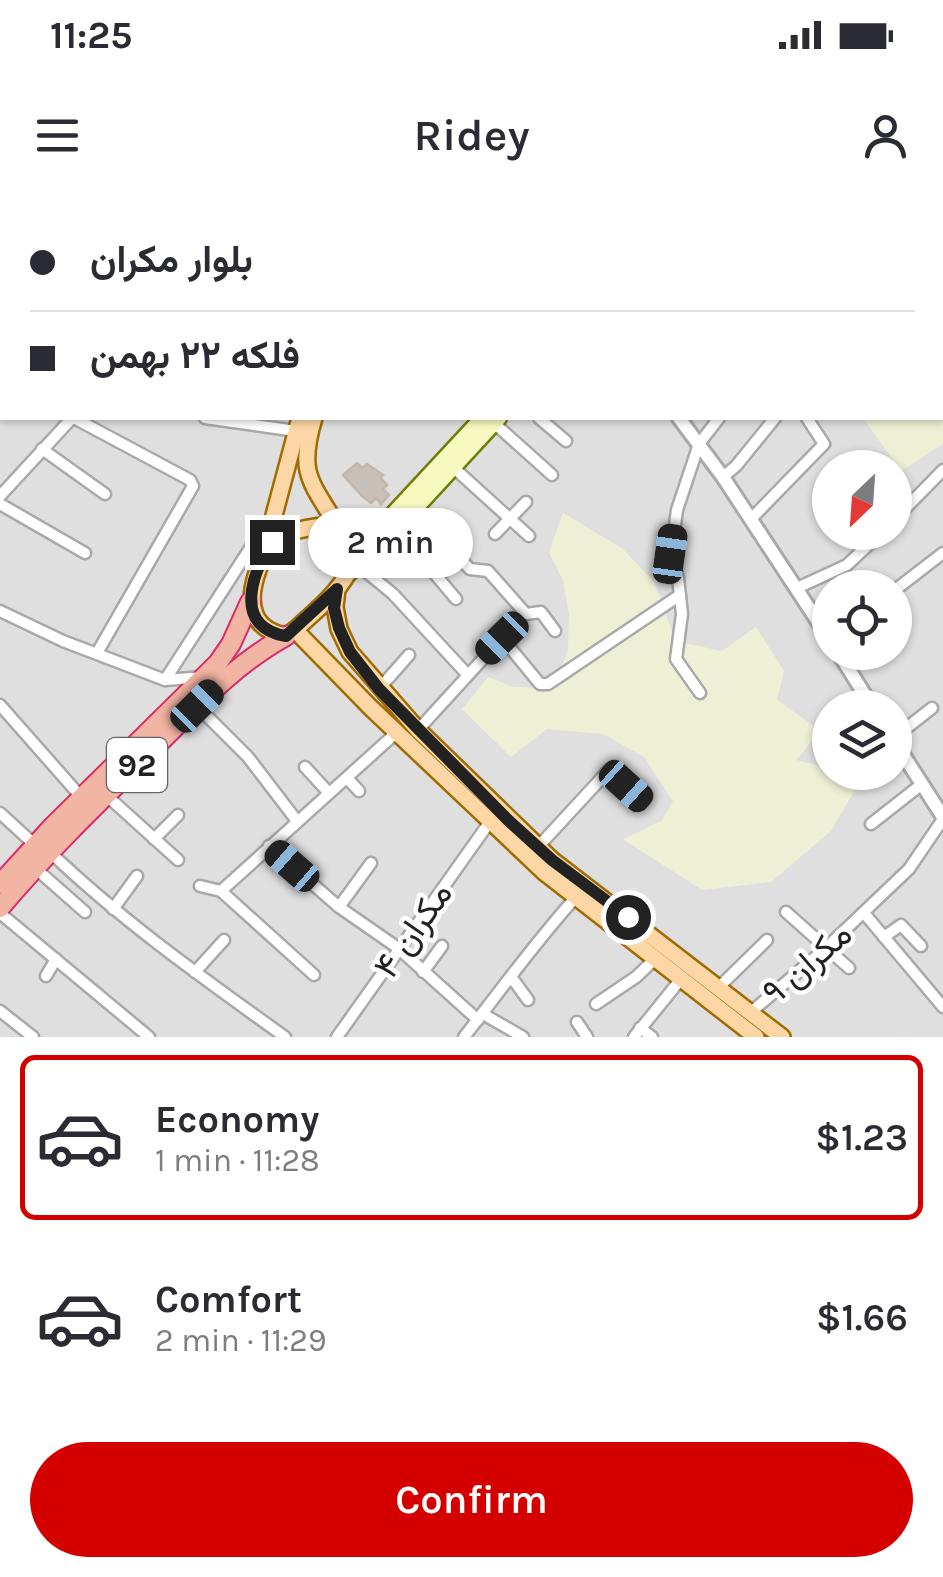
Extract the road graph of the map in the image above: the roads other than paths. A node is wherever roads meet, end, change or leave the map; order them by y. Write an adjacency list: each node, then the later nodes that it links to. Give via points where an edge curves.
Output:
1 (71, 420): 16 (street)
2 (77, 420): 49 (street, via 193,486)
3 (236, 420): 13 (street)
4 (314, 420): 31 (main road, via 308,478)
5 (491, 420): 31 (main road, via 391,516 375,526)
6 (491, 420): 17 (main road)
7 (493, 420): 19 (street)
8 (541, 420): 14 (street)
9 (681, 420): 15 (street)
10 (717, 420): 15 (street)
11 (773, 420): 20 (street)
12 (808, 420): 28 (street, via 824,444)
13 (298, 424): 29 (main road, 92)
14 (566, 442)
15 (699, 444): 20 (street); 42 (street, via 670,554)
16 (42, 449): 21 (street); 22 (street)
17 (454, 468): 26 (main road); 27 (street)
18 (943, 470): 24 (street)
19 (552, 476)
20 (724, 477): 28 (street)
21 (105, 494)
22 (0, 496)
23 (526, 502): 27 (street)
24 (912, 502)
25 (0, 504): 35 (street)
26 (414, 510): 30 (main road); 47 (street, via 470,569 488,572 526,614 541,612)
27 (509, 518): 32 (street); 33 (street)
28 (751, 519): 40 (street)
29 (273, 522): 37 (main road, 92); 53 (street)
30 (397, 529): 38 (main road); 43 (street)
31 (342, 530): 37 (main road, via 284,536); 38 (main road, via 353,546)
32 (496, 534)
33 (529, 536)
34 (862, 550): 40 (street)
35 (85, 553)
36 (943, 553): 39 (street)
37 (262, 557): 44 (main road, 92)
38 (353, 570): 41 (main road, 92); 51 (street, via 393,594)
39 (912, 577)
40 (796, 588): 45 (street)
41 (337, 589): 48 (main road, 92); 54 (main road, via 339,628)
42 (680, 595): 51 (street, via 548,684 540,684 502,638); 56 (street, via 676,659)
43 (456, 600)
44 (250, 602): 48 (main road, via 272,634); 52 (highway, 92, via 231,644)
45 (812, 607)
46 (0, 611): 49 (street)
47 (555, 630)
48 (290, 633): 55 (main road); 58 (highway, 92)
49 (97, 653): 53 (street)
50 (410, 655): 54 (street)
51 (466, 673): 61 (street)
52 (205, 677): 53 (street); 70 (highway, 92)
53 (165, 680)
54 (375, 683): 55 (main road, via 358,677); 61 (main road)
55 (353, 690): 62 (main road)
56 (700, 693)
57 (0, 705): 70 (street)
58 (197, 706): 69 (highway, 92); 75 (street, via 248,757)
59 (932, 708): 60 (street)
60 (912, 725)
61 (418, 730): 80 (main road)
62 (396, 733): 65 (street); 76 (main road)
63 (305, 767): 68 (street)
64 (912, 768): 66 (street)
65 (347, 778): 67 (street); 68 (street)
66 (922, 784): 74 (street); 77 (street)
67 (359, 791)
68 (329, 793): 75 (street)
69 (106, 796): 78 (street); 81 (highway, 92)
70 (82, 798): 81 (highway, 92)
71 (642, 800): 80 (street, via 609,770)
72 (0, 813): 81 (street)
73 (178, 815): 78 (street)
74 (943, 818): 95 (street, مکران ۹, via 909,869)
75 (297, 821): 79 (street)
76 (490, 823): 89 (main road); 101 (street, مکران ۴)
77 (871, 824)
78 (154, 840): 82 (street)
79 (269, 846): 88 (street); 90 (street)
80 (538, 847): 112 (main road)
81 (42, 848): 84 (highway, 92); 86 (highway, 92); 91 (street)
82 (178, 860)
83 (372, 863): 90 (street)
84 (34, 868): 92 (highway, 92); 93 (street)
85 (137, 876): 91 (street)
86 (0, 884)
87 (200, 886): 88 (street)
88 (221, 891): 108 (street)
89 (576, 897): 104 (main road); 110 (street)
90 (339, 907): 101 (street)
91 (113, 909): 106 (street)
92 (0, 910): 103 (street)
93 (85, 912)
94 (786, 912): 102 (street)
95 (864, 913): 96 (street); 102 (street, مکران ۹)
96 (884, 937): 100 (street, via 901,925); 115 (street)
97 (224, 940): 106 (street)
98 (767, 940): 112 (street)
99 (442, 946): 107 (street)
100 (921, 946)
101 (398, 948): 107 (street); 124 (street, مکران ۴)
102 (826, 948): 105 (street); 116 (street, مکران ۹)
103 (56, 959): 109 (street); 122 (street)
104 (655, 959): 111 (main road); 114 (street)
105 (849, 968)
106 (194, 972): 123 (street)
107 (423, 972): 118 (street)
108 (314, 975)
109 (46, 976)
110 (512, 978): 113 (street); 118 (street)
111 (681, 979): 120 (street); 129 (main road)
112 (718, 988): 116 (main road)
113 (528, 1000)
114 (596, 1004)
115 (943, 1007)
116 (750, 1013): 130 (main road)
117 (1, 1014): 121 (street)
118 (480, 1017): 125 (street); 126 (street)
119 (577, 1022): 127 (street)
120 (637, 1033): 128 (street)
121 (33, 1037)
122 (149, 1037)
123 (284, 1037)
124 (336, 1037)
125 (464, 1037)
126 (523, 1037)
127 (586, 1037)
128 (652, 1037)
129 (756, 1037)
130 (782, 1037)

